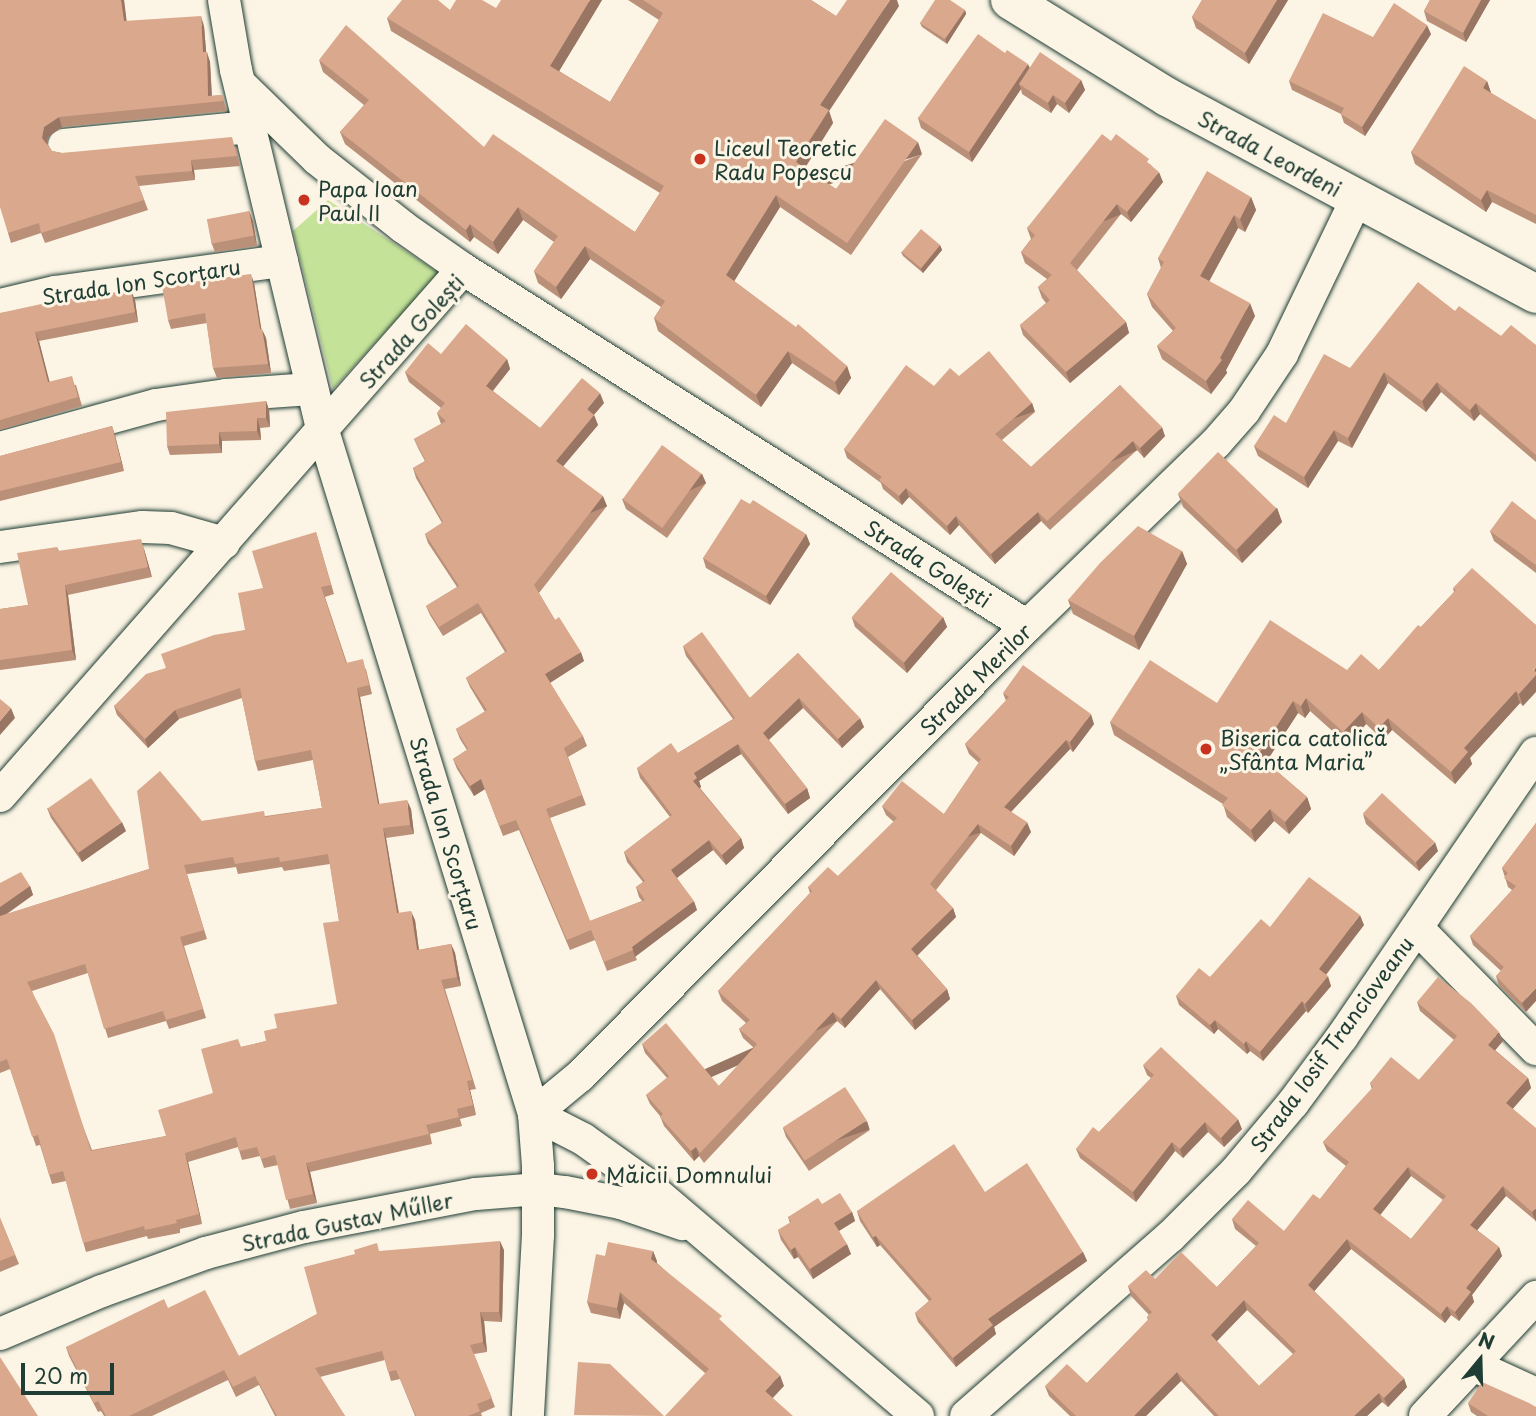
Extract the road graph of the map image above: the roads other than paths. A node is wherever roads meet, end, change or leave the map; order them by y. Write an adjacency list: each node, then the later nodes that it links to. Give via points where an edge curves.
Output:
1 (224, 0): 3 (street, Strada Ion Scorțaru)
2 (1010, 0): 6 (main road, Strada Leordeni, via 1167,97)
3 (240, 84): 4 (street, Strada Ion Scorțaru); 8 (street, via 317,159)
4 (250, 127): 5 (street); 7 (street, Strada Ion Scorțaru)
5 (64, 145)
6 (1356, 200): 9 (main road, Strada Leordeni); 16 (street, Strada Merilor, via 1282,354 1244,411)
7 (282, 261): 10 (street, Strada Ion Scorțaru, via 67,290); 11 (street, Strada Ion Scorțaru)
8 (463, 269): 12 (street, Strada Golești); 16 (street, Strada Golești)
9 (1536, 294)
10 (0, 305)
11 (311, 389): 12 (street, Strada Ion Scorțaru); 13 (street, via 156,405)
12 (323, 430): 14 (street, Strada Golești); 21 (street, Strada Ion Scorțaru)
13 (0, 448)
14 (224, 543): 15 (street, via 171,528 143,527); 18 (street, Strada Golești)
15 (0, 547)
16 (1027, 626): 21 (street, Strada Merilor, via 702,956 580,1076)
17 (1536, 753): 19 (street, Strada Iosif Trancioveanu)
18 (0, 796)
19 (1417, 928): 20 (street); 30 (street, Strada Iosif Trancioveanu, via 1301,1092 1236,1171 1170,1237)
20 (1536, 1049)
21 (534, 1114): 22 (street, Strada Ion Scorțaru); 23 (street, Strada Gustav Műller, via 613,1158)
22 (539, 1189): 23 (street, Strada Gustav Műller, via 621,1203); 25 (street, Strada Gustav Műller, via 476,1194 401,1208 218,1250 102,1290); 28 (street, Strada Ion Scorțaru)
23 (704, 1232): 29 (street, Strada Gustav Műller)
24 (1536, 1297): 26 (street)
25 (0, 1335)
26 (1473, 1365): 27 (street); 31 (street)
27 (1536, 1394)
28 (527, 1416)
29 (918, 1416)
30 (966, 1416)
31 (1425, 1416)

